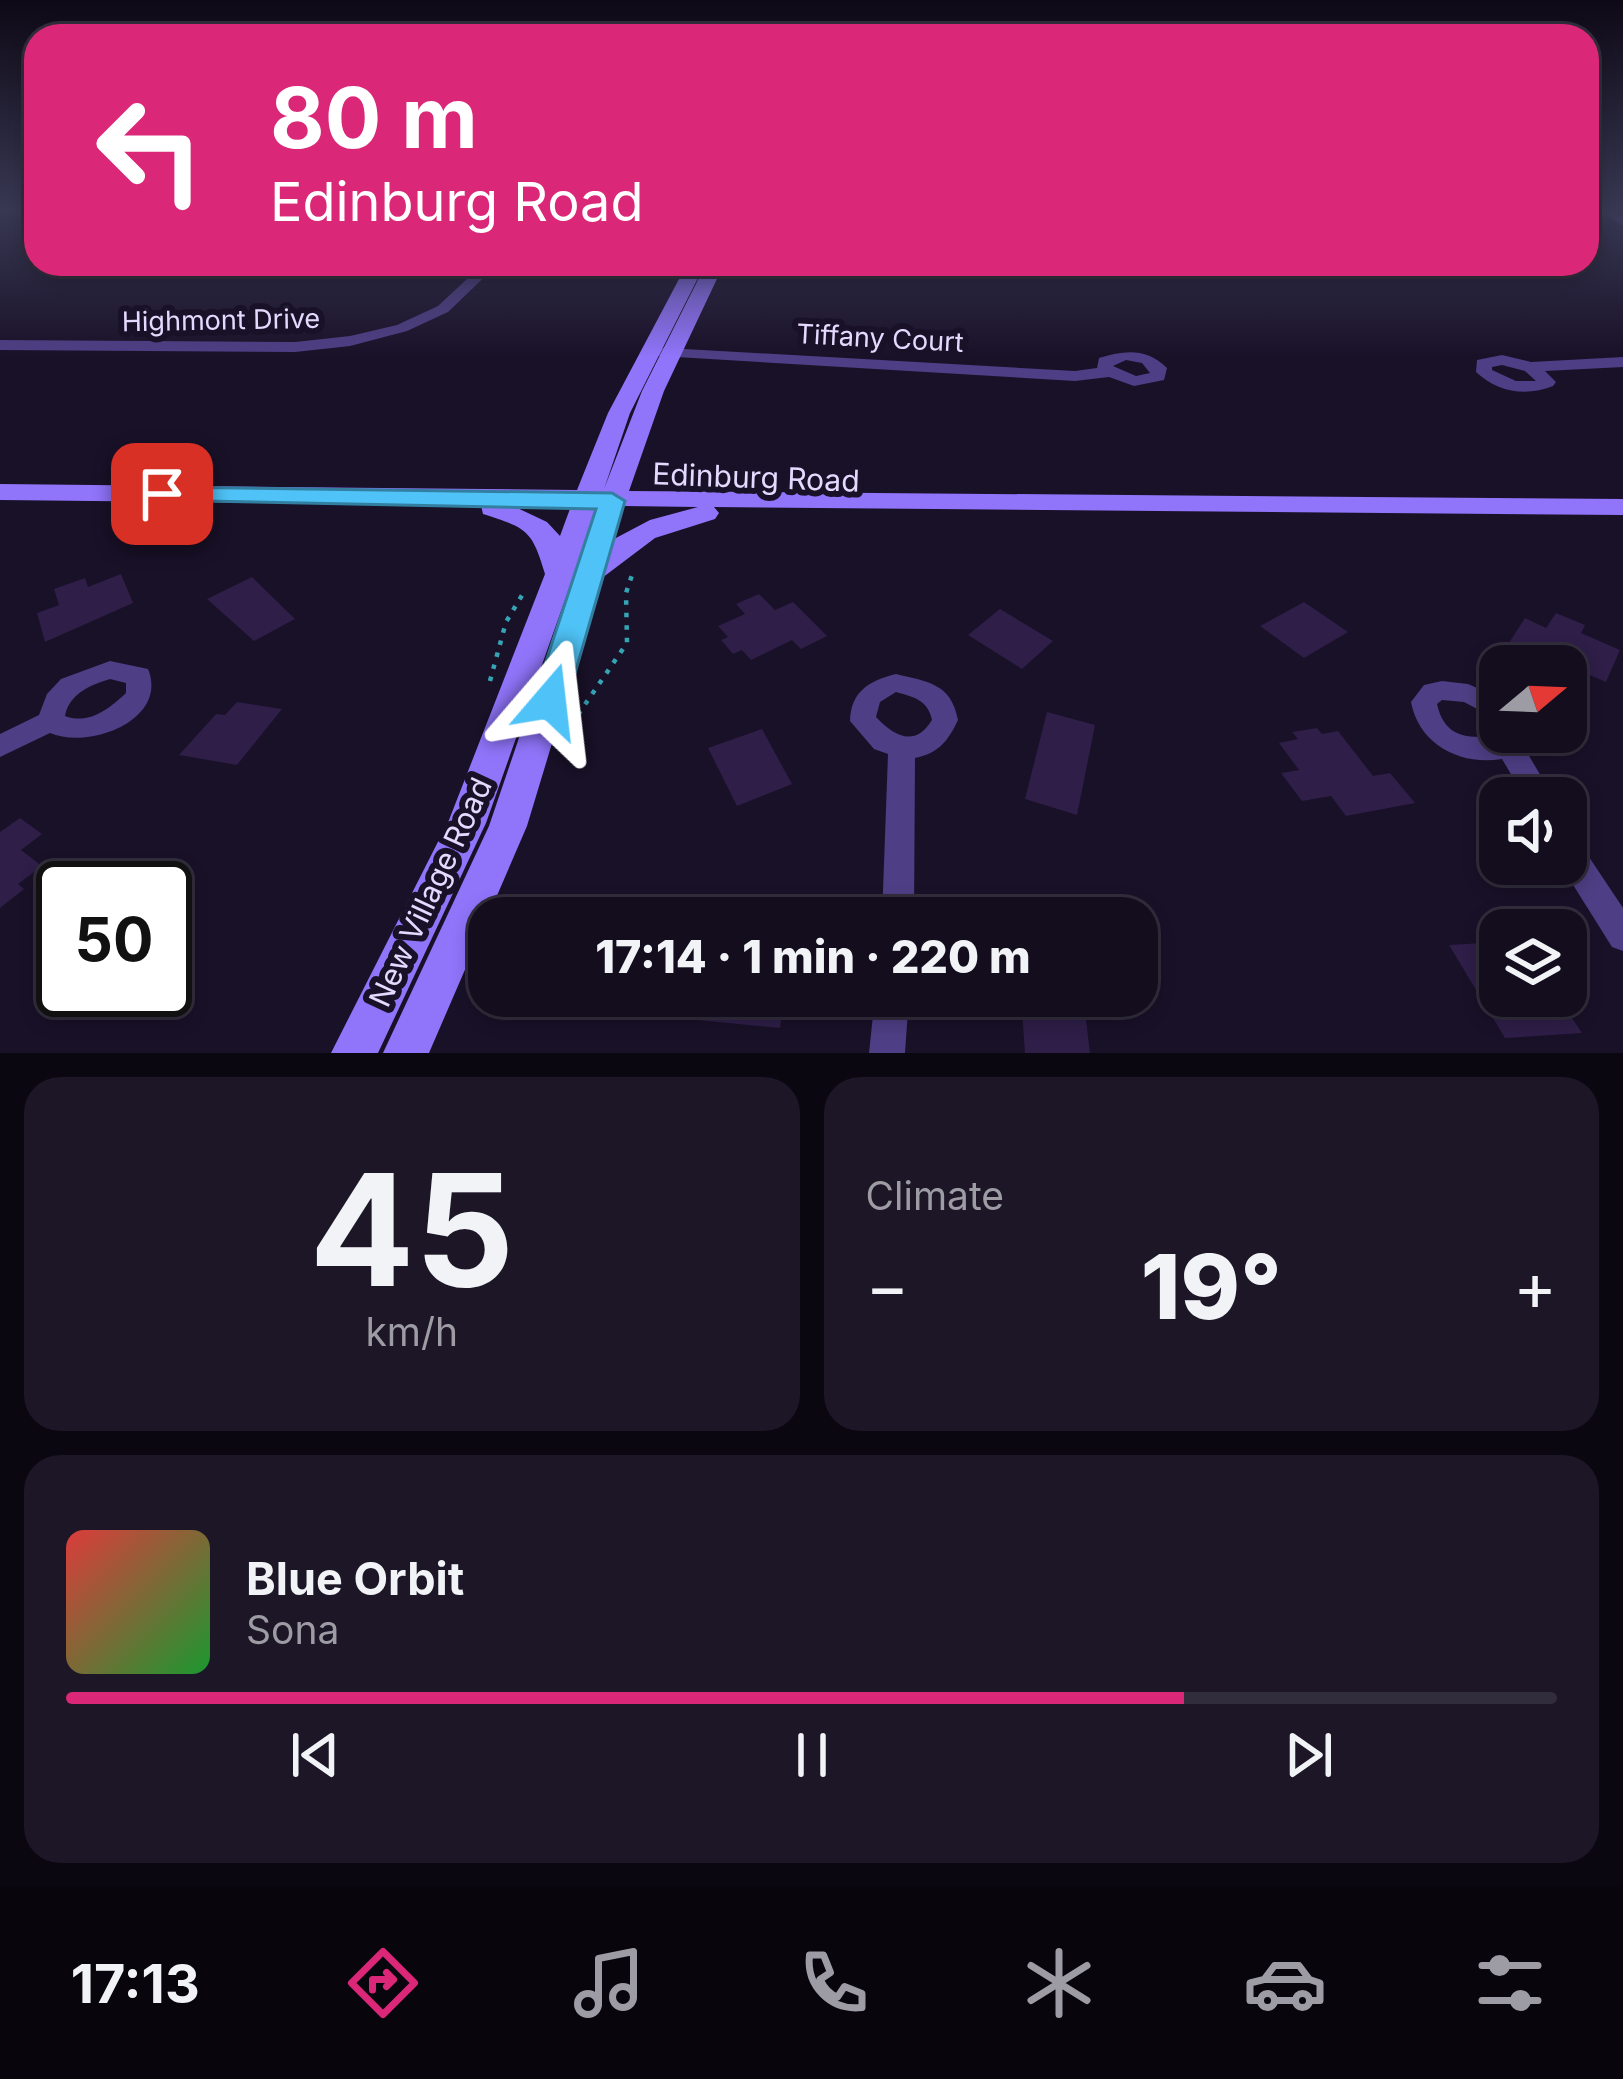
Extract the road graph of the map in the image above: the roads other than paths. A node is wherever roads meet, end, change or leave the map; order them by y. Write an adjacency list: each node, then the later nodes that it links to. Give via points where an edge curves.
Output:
1 (478, 276): 4 (street, Highmont Drive, via 443,309 350,341)
2 (691, 276): 5 (main road, New Village Road)
3 (708, 276): 5 (main road, New Village Road)
4 (0, 345)
5 (660, 352): 8 (street, Tiffany Court); 11 (main road, New Village Road)
6 (1623, 362): 7 (street)
7 (1531, 367)
8 (1108, 372)
9 (0, 492): 10 (main road, Edinburg Road)
10 (465, 500): 11 (main road, Edinburg Road); 15 (main road, via 543,530)
11 (598, 501): 12 (main road, Edinburg Road); 13 (main road, Edinburg Road); 15 (main road, New Village Road)
12 (1623, 507)
13 (706, 513): 14 (main road, Edinburg Road); 15 (main road, via 626,539)
14 (1623, 522)
15 (572, 580): 25 (main road, New Village Road, via 467,823); 26 (main road, New Village Road, via 508,826)
16 (1479, 698): 20 (street, via 1454,690 1424,702 1430,723)
17 (51, 721): 18 (street)
18 (0, 746)
19 (902, 749): 22 (street)
20 (1479, 751)
21 (1587, 880): 23 (street)
22 (898, 897)
23 (1623, 936)
24 (890, 1017): 27 (street)
25 (354, 1053)
26 (406, 1053)
27 (887, 1053)

